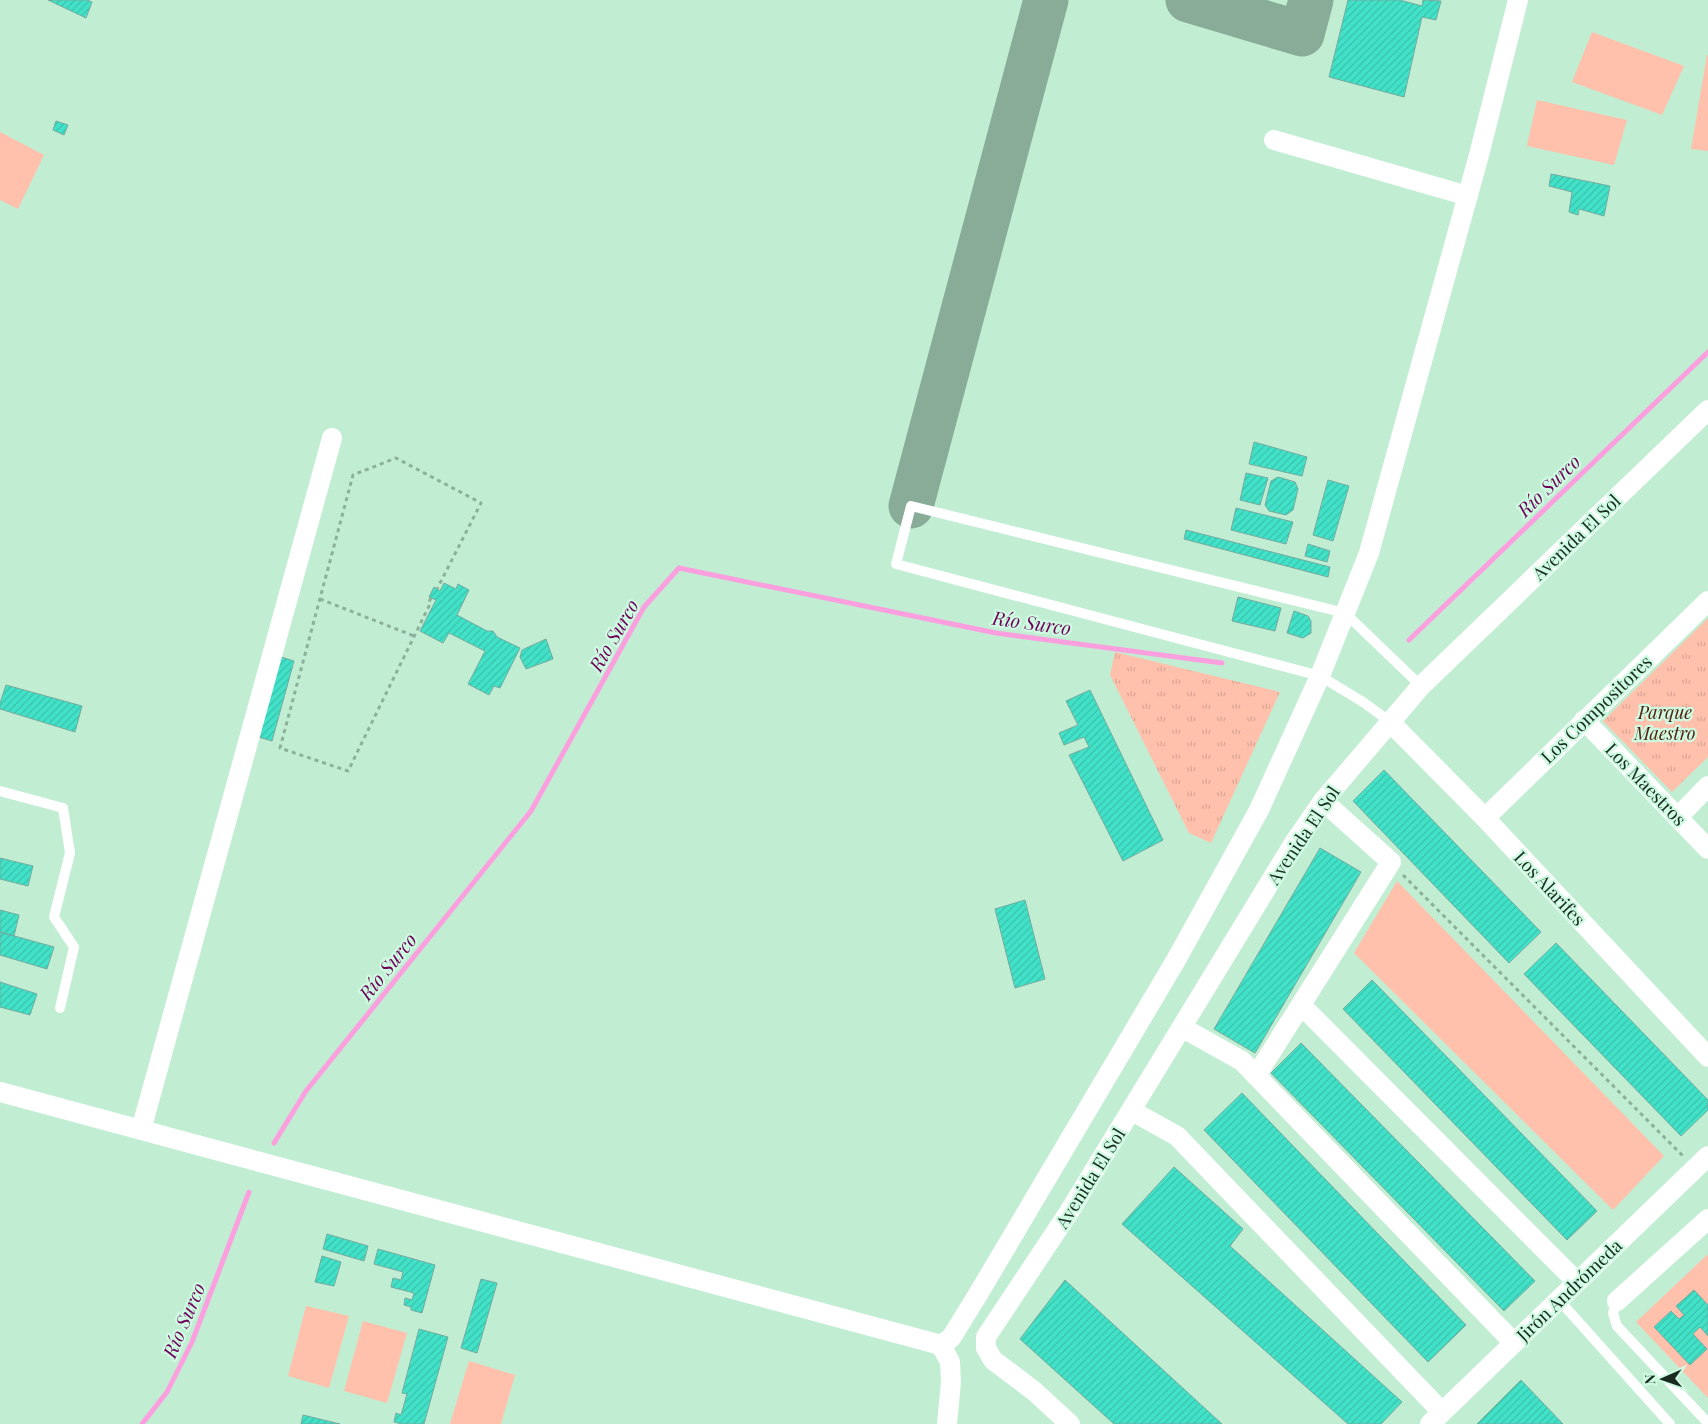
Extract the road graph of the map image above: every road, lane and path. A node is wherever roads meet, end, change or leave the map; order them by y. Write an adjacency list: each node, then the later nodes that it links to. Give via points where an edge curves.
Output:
1 (1518, 0): 3 (street)
2 (1274, 140): 3 (street)
3 (1468, 196): 10 (street, via 1369,553)
4 (1708, 410): 13 (street, Avenida El Sol)
5 (332, 438): 30 (street)
6 (437, 589): 8 (path, via 481,503 396,458 353,475)
7 (431, 598): 11 (path)
8 (320, 599): 11 (path); 11 (path, via 280,748 348,772)
9 (1708, 601): 14 (street, Los Compositores)
10 (1345, 613): 12 (street); 12 (lane, via 911,506 896,564); 13 (lane)
11 (414, 636)
12 (1320, 676): 15 (lane); 37 (street, via 1259,810 1176,960 977,1296 951,1338)
13 (1421, 686): 15 (street, Avenida El Sol)
14 (1584, 720): 19 (street, Los Maestros); 20 (street, Los Compositores)
15 (1390, 721): 18 (street, Avenida El Sol); 20 (street, Los Alarifes)
16 (1708, 786): 19 (street)
17 (0, 791): 24 (lane, via 63,808 70,853 54,916 74,947)
18 (1323, 801): 22 (street); 25 (street, Avenida El Sol, via 1294,843)
19 (1678, 817): 21 (street, Los Maestros)
20 (1485, 818): 26 (street, Los Alarifes)
21 (1708, 849)
22 (1390, 862): 23 (street); 31 (path)
23 (1301, 1005): 27 (street); 33 (street)
24 (60, 1008)
25 (1183, 1028): 27 (street, via 1242,1061); 29 (street, Avenida El Sol)
26 (1708, 1057)
27 (1256, 1076): 36 (street)
28 (0, 1092): 30 (street)
29 (1132, 1111): 38 (street, via 1177,1136); 41 (street, Avenida El Sol, via 986,1337 986,1348 994,1360)
30 (142, 1130): 37 (street)
31 (1702, 1162): 33 (street, Jirón Andrómeda)
32 (1708, 1219): 35 (street)
33 (1577, 1282): 34 (street, Jirón Andrómeda)
34 (1559, 1300): 36 (street, Jirón Andrómeda); 42 (lane)
35 (1617, 1301): 39 (lane, via 1613,1313 1617,1326)
36 (1514, 1343): 38 (street, Jirón Andrómeda)
37 (941, 1346): 40 (street, via 950,1362)
38 (1436, 1418)
39 (1708, 1423)
40 (947, 1424)
41 (1070, 1424)
42 (1670, 1424)

